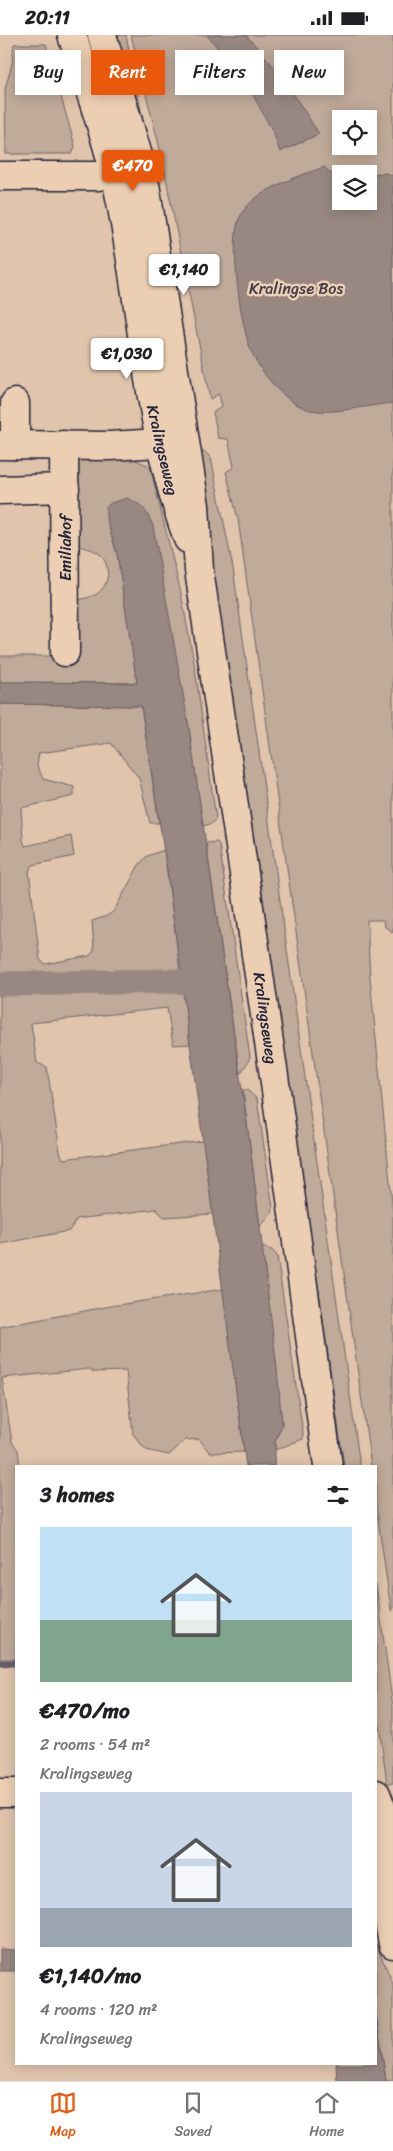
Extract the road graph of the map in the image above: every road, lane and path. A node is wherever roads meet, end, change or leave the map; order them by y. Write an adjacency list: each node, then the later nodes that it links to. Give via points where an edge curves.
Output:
1 (72, 35): 3 (main road, Kralingseweg)
2 (102, 35): 3 (main road, Kralingseweg)
3 (129, 171): 4 (main road, via 98,176); 6 (main road, Kralingseweg, via 153,413)
4 (0, 176)
5 (15, 403): 7 (main road)
6 (172, 441): 8 (main road, via 109,447); 12 (main road, Kralingseweg, via 195,506 199,570)
7 (8, 445): 8 (main road)
8 (64, 445): 9 (main road, Emiliahof)
9 (65, 488): 10 (main road); 11 (main road, Emiliahof)
10 (0, 490)
11 (65, 652)
12 (328, 1465)
13 (0, 1793): 14 (main road)
14 (15, 1793)
15 (377, 1797): 17 (main road)
16 (377, 1855): 18 (main road)
17 (393, 1861)
18 (393, 1944)

